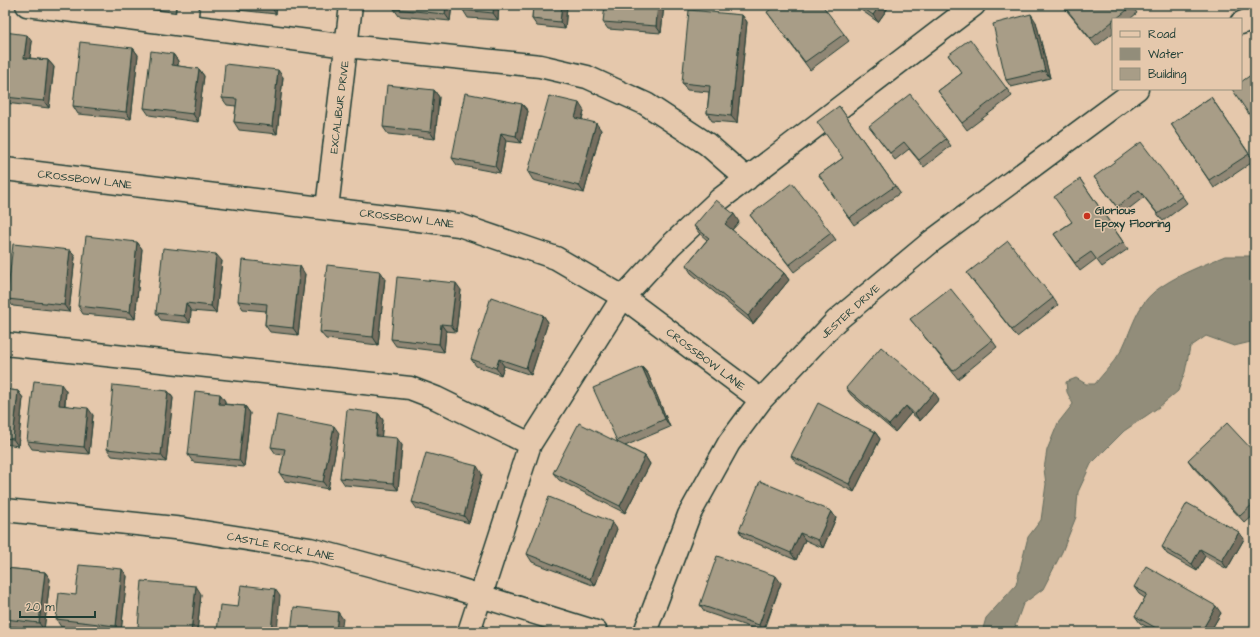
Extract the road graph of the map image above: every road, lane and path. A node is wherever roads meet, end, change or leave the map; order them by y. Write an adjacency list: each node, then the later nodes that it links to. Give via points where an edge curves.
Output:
1 (28, 5): 4 (street)
2 (351, 5): 7 (street, EXCALIBUR DRIVE)
3 (974, 5): 10 (street)
4 (187, 15): 7 (street)
5 (1255, 17): 6 (street)
6 (1242, 23)
7 (347, 46): 10 (street, via 540,66 587,77 646,104 707,144); 11 (street, EXCALIBUR DRIVE)
8 (1136, 90): 14 (street, JESTER DRIVE, via 932,241 836,320)
9 (5, 169): 11 (street, CROSSBOW LANE)
10 (747, 179): 12 (street, via 719,200 670,246)
11 (327, 208): 12 (street, CROSSBOW LANE, via 459,225 556,258)
12 (623, 297): 14 (street, CROSSBOW LANE); 15 (street)
13 (5, 344): 15 (street, via 410,388)
14 (760, 400): 20 (street, JESTER DRIVE, via 729,443 689,515)
15 (530, 444): 17 (street)
16 (5, 510): 17 (street, CASTLE ROCK LANE, via 184,529 310,549)
17 (480, 595): 18 (street); 19 (street, CASTLE ROCK LANE)
18 (469, 632)
19 (596, 632)
20 (645, 632)

